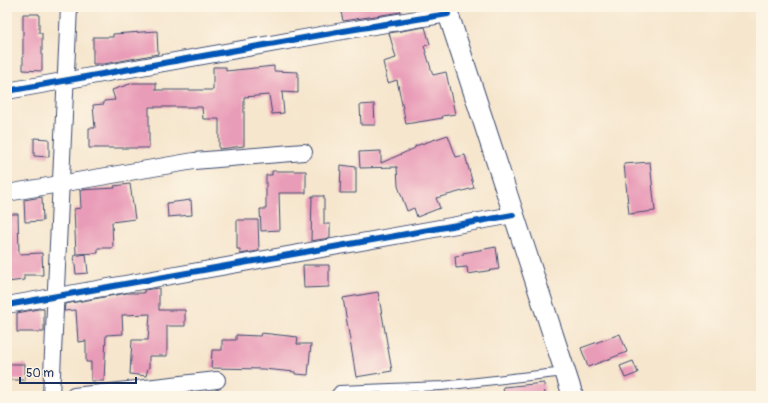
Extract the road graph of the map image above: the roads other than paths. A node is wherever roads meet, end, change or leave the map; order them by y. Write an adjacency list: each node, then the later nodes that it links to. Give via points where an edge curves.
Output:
1 (69, 7): 3 (street)
2 (447, 11): 3 (street); 8 (street)
3 (65, 80): 4 (street); 6 (street)
4 (7, 90)
5 (304, 152): 6 (street, via 194,161)
6 (60, 184): 7 (street); 9 (street)
7 (7, 193)
8 (512, 215): 9 (street); 11 (street)
9 (55, 296): 10 (street); 13 (street)
10 (7, 305)
11 (565, 372): 15 (lane, via 442,386 339,390); 16 (street)
12 (217, 380): 14 (street)
13 (51, 396)
14 (74, 396)
15 (334, 396)
16 (573, 396)

